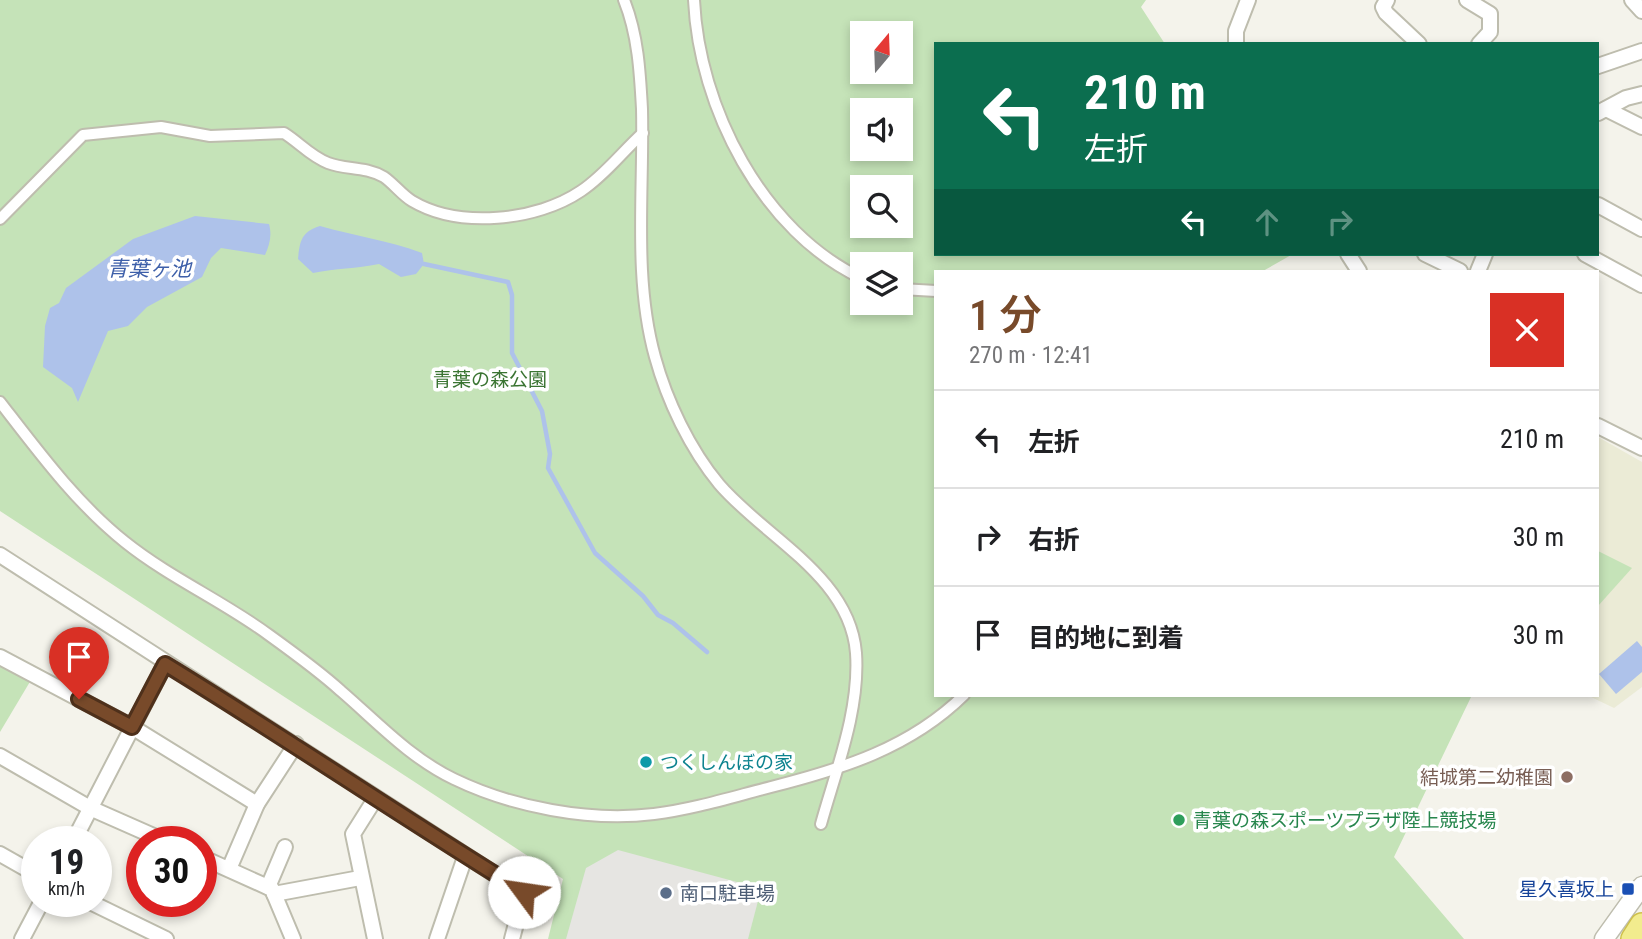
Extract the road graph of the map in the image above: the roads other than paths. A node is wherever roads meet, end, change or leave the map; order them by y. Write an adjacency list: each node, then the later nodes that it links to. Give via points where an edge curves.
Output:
1 (624, 0): 16 (street, via 637,43)
2 (694, 0): 23 (street, via 702,68 734,148 768,201)
3 (1248, 0): 8 (street)
4 (1387, 0): 9 (street, via 1386,13)
5 (1467, 0): 10 (street, via 1490,14 1490,32)
6 (1632, 0): 7 (street)
7 (1642, 11)
8 (1236, 42)
9 (1417, 42)
10 (1481, 42)
11 (1642, 51): 12 (street)
12 (1599, 66)
13 (1642, 94): 14 (street)
14 (1602, 111): 15 (street)
15 (1642, 127)
16 (643, 133): 18 (street, via 580,192 524,213 478,218 450,215 413,202 384,178 360,167 312,156 284,133 210,136 161,127 83,135); 37 (street, via 642,280 663,383 683,427 718,483 818,575 846,617 856,651 856,688)
17 (1599, 206): 19 (street)
18 (0, 219)
19 (1642, 229)
20 (1428, 256): 22 (street)
21 (1589, 256): 24 (street)
22 (1458, 270)
23 (850, 272)
24 (1642, 285)
25 (913, 290): 26 (street)
26 (934, 291)
27 (0, 402): 37 (street, via 82,503 124,542 267,633 339,688 406,749 452,778 533,805 590,815 652,815)
28 (1599, 426): 29 (street)
29 (1642, 448)
30 (0, 555): 32 (street)
31 (0, 657): 34 (street)
32 (165, 664): 34 (street); 35 (street)
33 (962, 697): 37 (street, via 909,737)
34 (132, 727): 39 (street); 40 (street)
35 (296, 744): 38 (street); 39 (street)
36 (0, 756): 40 (street)
37 (836, 771): 41 (street)
38 (375, 799): 46 (street); 50 (street, via 352,834)
39 (257, 804): 49 (street)
40 (90, 808): 42 (street); 43 (street)
41 (821, 824)
42 (81, 826)
43 (131, 826)
44 (285, 847): 52 (street)
45 (0, 853): 48 (street)
46 (465, 857): 60 (street); 61 (street, via 524,892)
47 (217, 864): 49 (street)
48 (21, 865)
49 (229, 869): 52 (street)
50 (360, 878): 52 (street); 59 (street)
51 (1642, 886): 62 (street)
52 (271, 890): 58 (street)
53 (112, 913): 57 (street)
54 (34, 917): 56 (street)
55 (1642, 925): 63 (highway)
56 (22, 939)
57 (166, 939)
58 (293, 939)
59 (375, 939)
60 (437, 939)
61 (512, 939)
62 (1604, 939)
63 (1633, 939)

